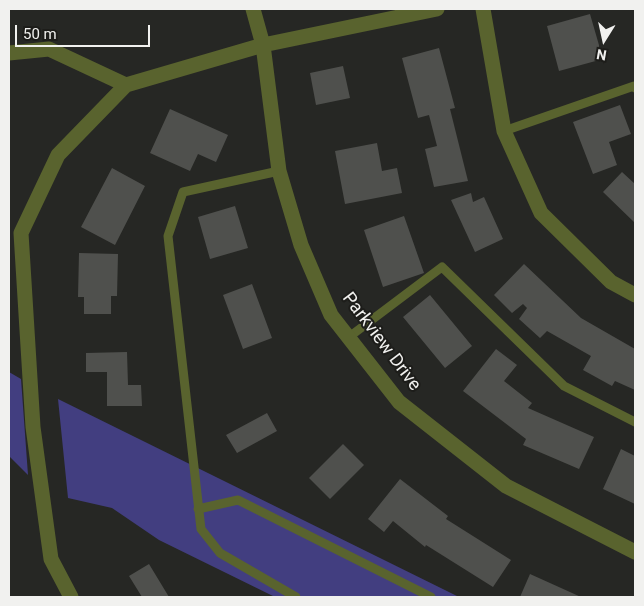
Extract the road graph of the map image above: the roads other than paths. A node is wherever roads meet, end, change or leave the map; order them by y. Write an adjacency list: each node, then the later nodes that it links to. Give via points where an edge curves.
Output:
1 (253, 9): 4 (street, Parkview Drive)
2 (437, 9): 4 (street)
3 (483, 9): 8 (street)
4 (263, 45): 6 (street); 9 (street, Parkview Drive)
5 (9, 53): 6 (street, via 48,49)
6 (126, 85): 10 (street, via 58,155)
7 (635, 88): 8 (lane)
8 (504, 131): 11 (street, via 541,214 611,282)
9 (279, 171): 12 (street, Parkview Drive, via 301,245 331,315); 14 (lane, via 183,192 168,236)
10 (15, 228): 16 (street, via 33,427 50,559)
11 (635, 295)
12 (349, 337): 13 (lane, via 442,267 564,386); 15 (street, Parkview Drive, via 399,402 506,486)
13 (635, 422)
14 (198, 509): 17 (lane, via 201,529 220,553); 18 (lane, via 238,500)
15 (635, 552)
16 (71, 597)
17 (296, 597)
18 (431, 597)

